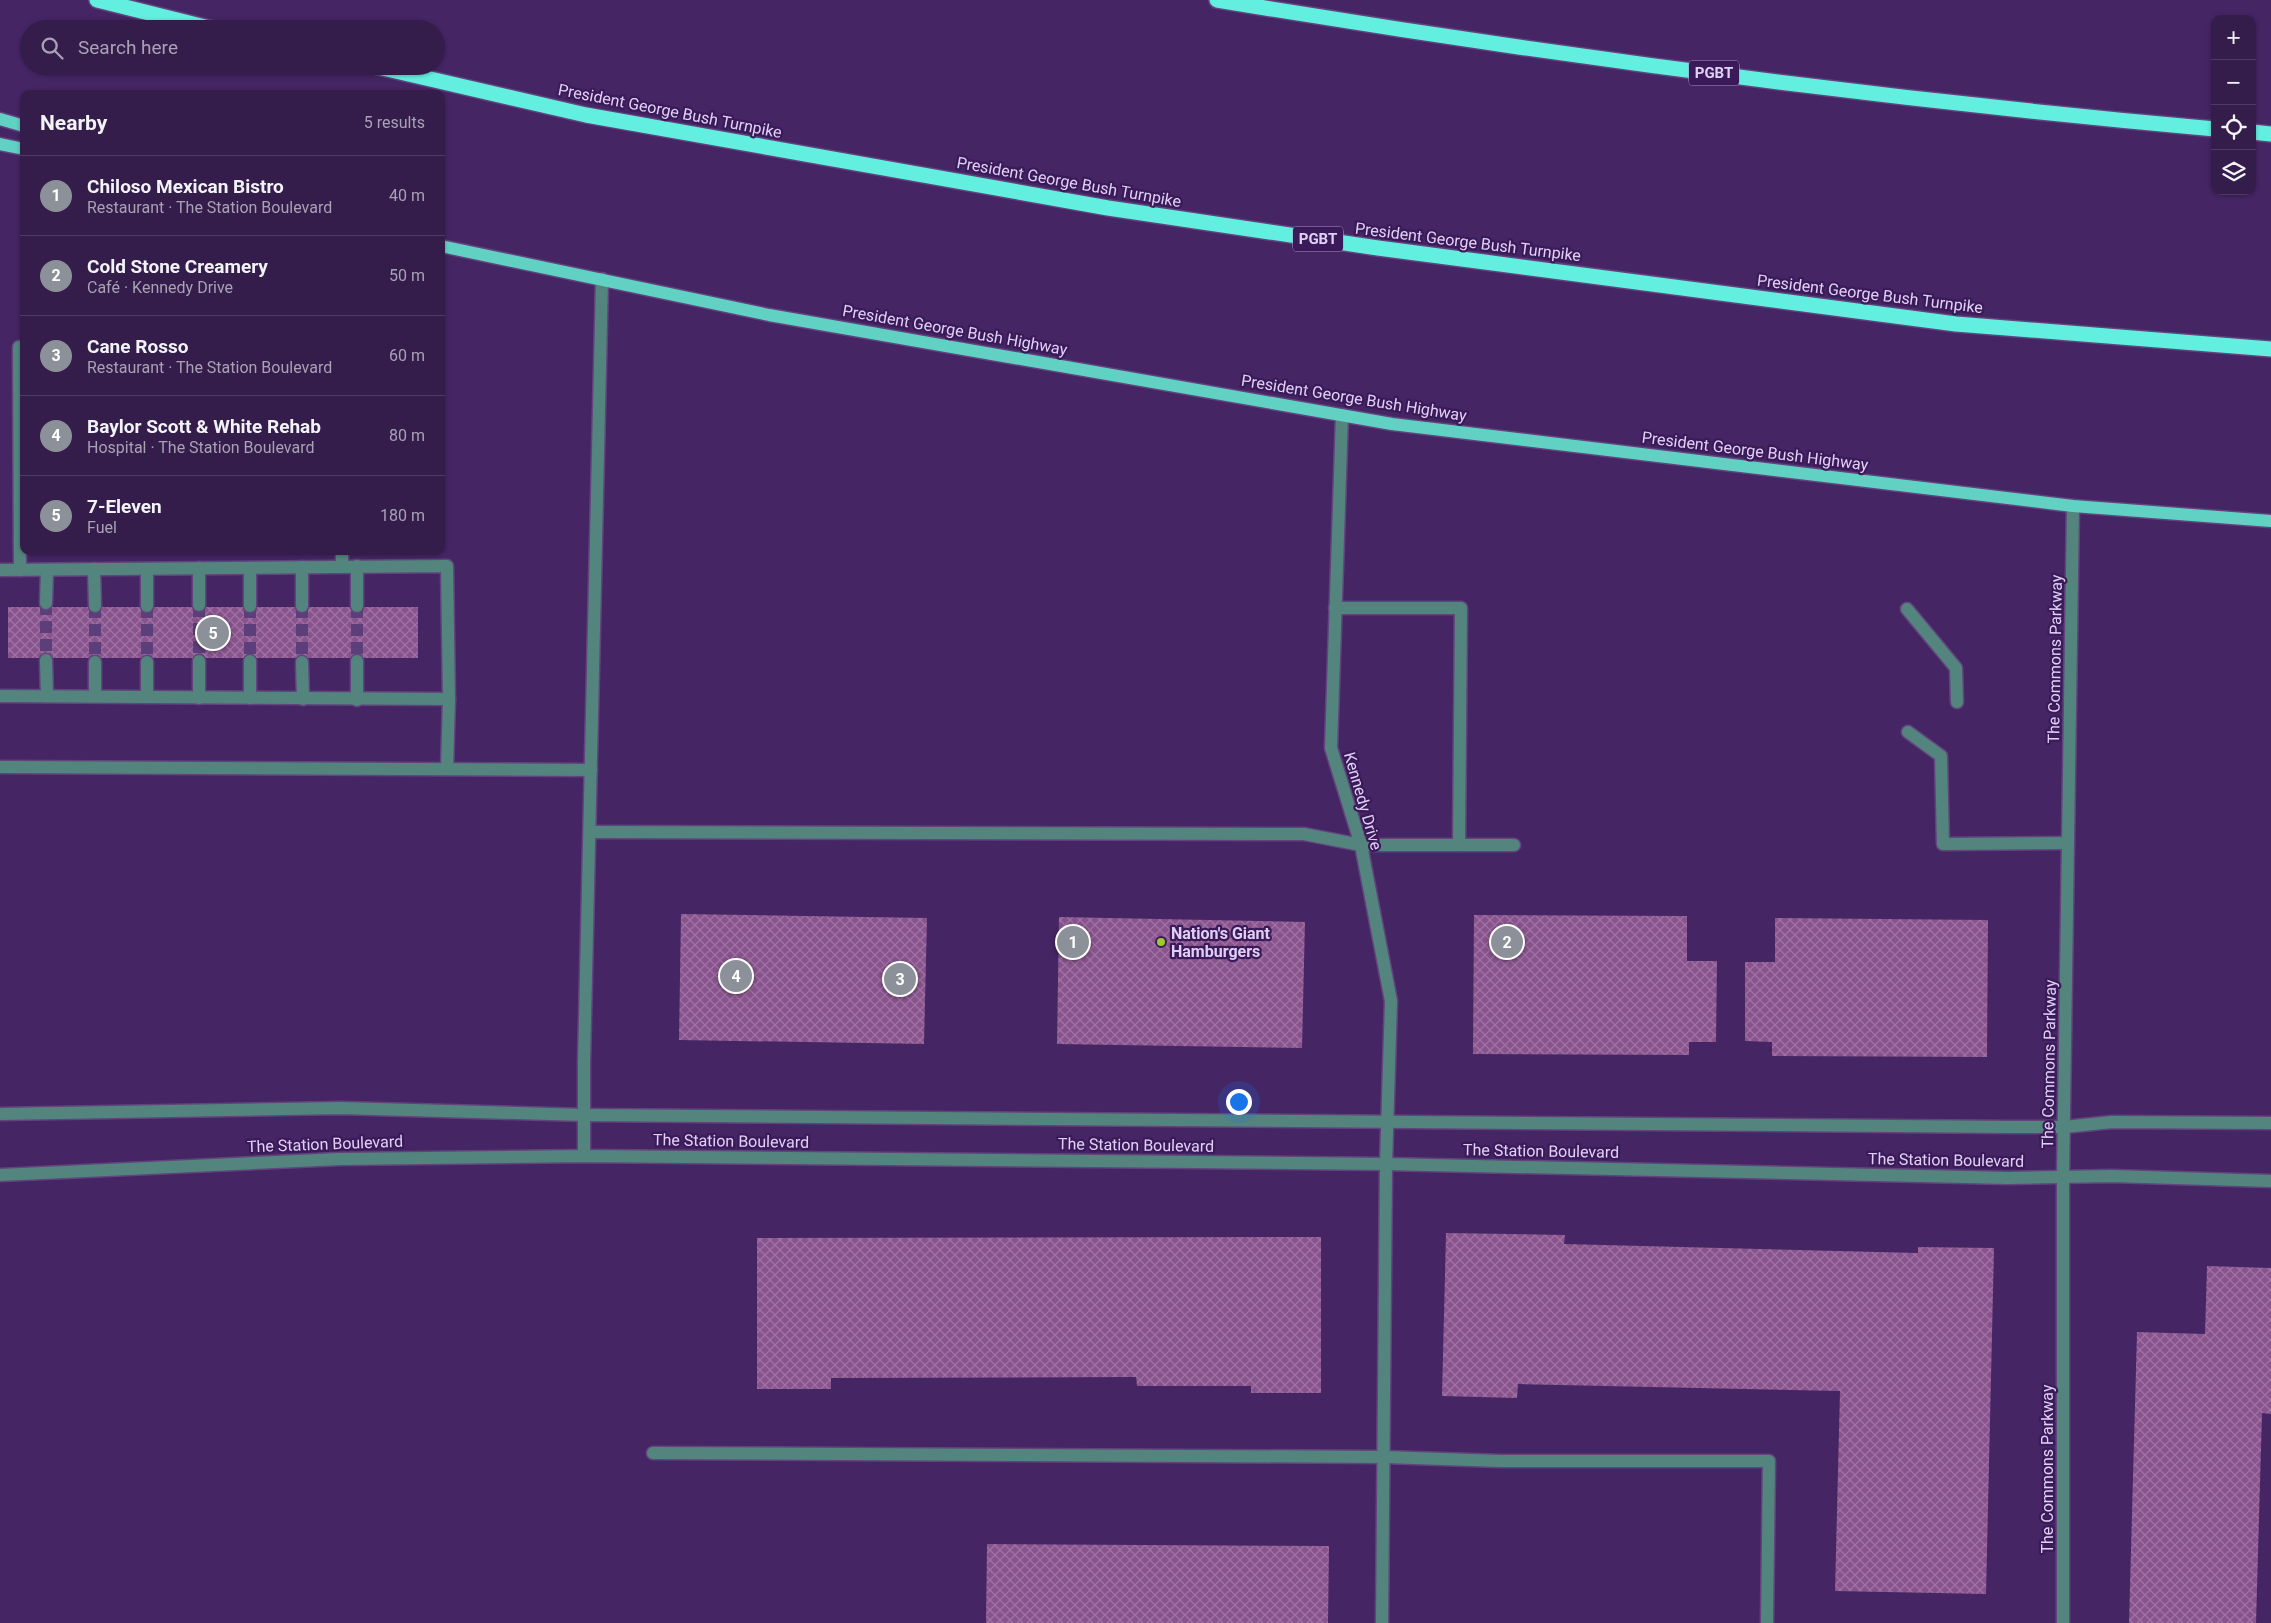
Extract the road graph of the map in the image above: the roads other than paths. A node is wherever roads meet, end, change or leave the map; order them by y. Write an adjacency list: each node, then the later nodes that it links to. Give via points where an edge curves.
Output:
1 (97, 0): 3 (highway)
2 (1216, 0): 7 (highway, PGBT, via 1715,74)
3 (177, 20)
4 (413, 75): 15 (highway, President George Bush Turnpike / PGBT, via 586,115 1108,208 1378,248 1956,324)
5 (0, 120): 6 (main road)
6 (20, 125)
7 (2211, 129)
8 (2256, 132): 9 (highway)
9 (2271, 134)
10 (0, 144): 11 (main road)
11 (20, 149)
12 (445, 247): 13 (main road, President George Bush Highway)
13 (602, 279): 16 (main road, President George Bush Highway, via 769,315); 59 (street)
14 (19, 347): 28 (street)
15 (2271, 349)
16 (1342, 414): 17 (main road, President George Bush Highway, via 1412,426); 37 (street, Kennedy Drive)
17 (2073, 506): 18 (main road, President George Bush Highway); 61 (street, The Commons Parkway)
18 (2271, 521)
19 (342, 555): 20 (street)
20 (342, 566): 21 (street); 22 (street)
21 (357, 566): 36 (street); 53 (street, via 447,566)
22 (302, 567): 24 (street); 35 (street)
23 (199, 568): 24 (street); 26 (street); 31 (street)
24 (250, 568): 34 (street)
25 (94, 569): 26 (street); 29 (street); 32 (street)
26 (148, 569): 33 (street)
27 (0, 570): 28 (street)
28 (20, 570): 29 (street)
29 (47, 570): 30 (street)
30 (46, 603)
31 (199, 605)
32 (95, 606)
33 (148, 606)
34 (250, 606)
35 (302, 606)
36 (357, 606)
37 (1336, 608): 62 (street, Kennedy Drive, via 1331,748); 63 (street, via 1461,608)
38 (1907, 609): 55 (street, via 1956,668)
39 (46, 660): 47 (street)
40 (199, 661): 50 (street)
41 (250, 661): 51 (street)
42 (357, 661): 54 (street)
43 (95, 662): 48 (street)
44 (148, 662): 49 (street)
45 (302, 662): 52 (street)
46 (0, 696): 47 (street)
47 (47, 696): 48 (street)
48 (95, 696): 49 (street)
49 (148, 697): 50 (street)
50 (199, 698): 51 (street)
51 (250, 698): 52 (street)
52 (303, 699): 54 (street)
53 (449, 699): 54 (street); 58 (street)
54 (357, 700)
55 (1957, 702)
56 (1908, 732): 61 (street, via 1941,756 1944,844)
57 (0, 767): 58 (street)
58 (447, 769): 59 (street)
59 (591, 770): 60 (street)
60 (590, 832): 62 (street, via 1304,834); 66 (street)
61 (2068, 843): 69 (street, The Commons Parkway)
62 (1361, 845): 63 (street); 67 (street, Kennedy Drive, via 1391,1001)
63 (1459, 845): 64 (street)
64 (1514, 845)
65 (0, 1114): 66 (street, The Station Boulevard, via 340,1108)
66 (584, 1115): 67 (street, The Station Boulevard); 70 (street)
67 (1387, 1120): 69 (street, The Station Boulevard); 71 (street, Kennedy Drive)
68 (2271, 1122): 69 (street, The Station Boulevard, via 2112,1122)
69 (2064, 1127): 73 (street, The Commons Parkway)
70 (584, 1156): 71 (street, The Station Boulevard); 72 (street, The Station Boulevard, via 340,1158)
71 (1386, 1164): 73 (street, The Station Boulevard, via 2000,1178); 76 (street, Kennedy Drive)
72 (0, 1175)
73 (2063, 1176): 74 (street, The Station Boulevard); 79 (street, The Commons Parkway)
74 (2271, 1181)
75 (653, 1453): 76 (street)
76 (1384, 1457): 77 (street, Kennedy Drive); 78 (street, via 1500,1461 1769,1461)
77 (1382, 1623)
78 (1767, 1623)
79 (2063, 1623)

